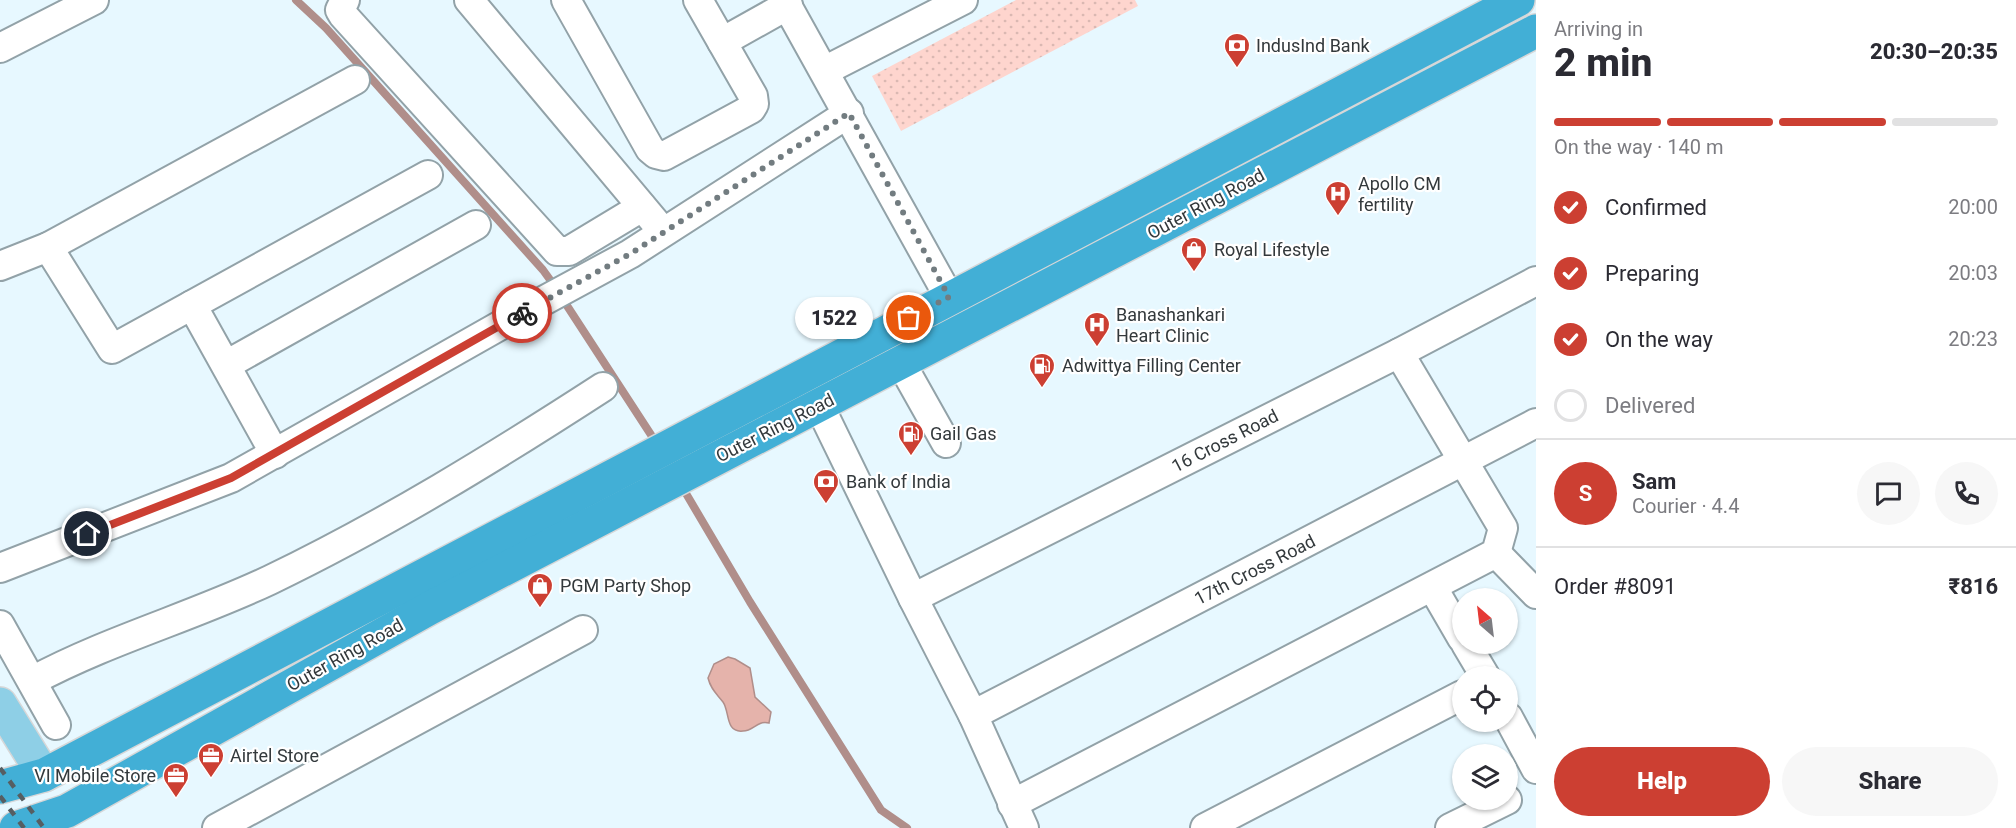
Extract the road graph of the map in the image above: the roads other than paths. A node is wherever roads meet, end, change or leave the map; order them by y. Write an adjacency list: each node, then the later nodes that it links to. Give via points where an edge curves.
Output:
1 (94, 0): 11 (street)
2 (345, 0): 18 (street, via 340,10 343,15 557,251 569,251)
3 (470, 0): 16 (street)
4 (566, 0): 10 (street, via 656,154 670,153 754,104)
5 (698, 0): 10 (street)
6 (963, 0): 12 (street)
7 (1518, 0): 24 (highway, Outer Ring Road)
8 (786, 3): 10 (street); 12 (street)
9 (1536, 31): 27 (highway, Outer Ring Road)
10 (722, 42)
11 (0, 48)
12 (826, 70): 14 (street)
13 (355, 80): 20 (street)
14 (849, 113): 19 (street); 24 (street)
15 (428, 175): 25 (street)
16 (642, 207): 18 (street); 19 (street)
17 (476, 225): 28 (street)
18 (607, 228): 21 (street)
19 (664, 233): 21 (street)
20 (48, 247): 22 (street); 25 (street, via 112,349)
21 (630, 254): 33 (street)
22 (0, 266)
23 (1536, 281): 26 (street, 16 Cross Road)
24 (949, 297): 50 (highway, Outer Ring Road)
25 (192, 305): 28 (street)
26 (1399, 353): 34 (street); 39 (street, 16 Cross Road)
27 (902, 363): 30 (highway, Outer Ring Road); 32 (street)
28 (226, 365): 33 (street)
29 (603, 387): 43 (street, via 489,460 368,529 268,580)
30 (819, 405): 39 (street); 57 (highway, Outer Ring Road, via 430,608)
31 (1536, 423): 34 (street, 17th Cross Road)
32 (946, 443)
33 (275, 454): 36 (street, via 231,478)
34 (1462, 463): 35 (street, via 1503,528); 46 (street, 17th Cross Road)
35 (1496, 553): 37 (street); 38 (street)
36 (0, 568)
37 (1433, 588): 40 (street); 56 (street)
38 (1536, 594)
39 (912, 598): 46 (street)
40 (1452, 621)
41 (0, 625): 43 (street)
42 (583, 630): 60 (street)
43 (32, 681): 47 (street)
44 (1452, 700): 61 (street)
45 (0, 704): 50 (main road)
46 (974, 715): 56 (street)
47 (56, 725)
48 (1516, 732): 49 (street)
49 (1536, 769)
50 (44, 775): 52 (highway, Outer Ring Road); 57 (highway)
51 (1536, 785): 53 (street)
52 (0, 787)
53 (1518, 794)
54 (1485, 810): 62 (street)
55 (0, 812): 58 (highway)
56 (1018, 816)
57 (73, 820): 59 (highway, Outer Ring Road)
58 (11, 828)
59 (16, 828)
60 (217, 828)
61 (1205, 828)
62 (1450, 828)

